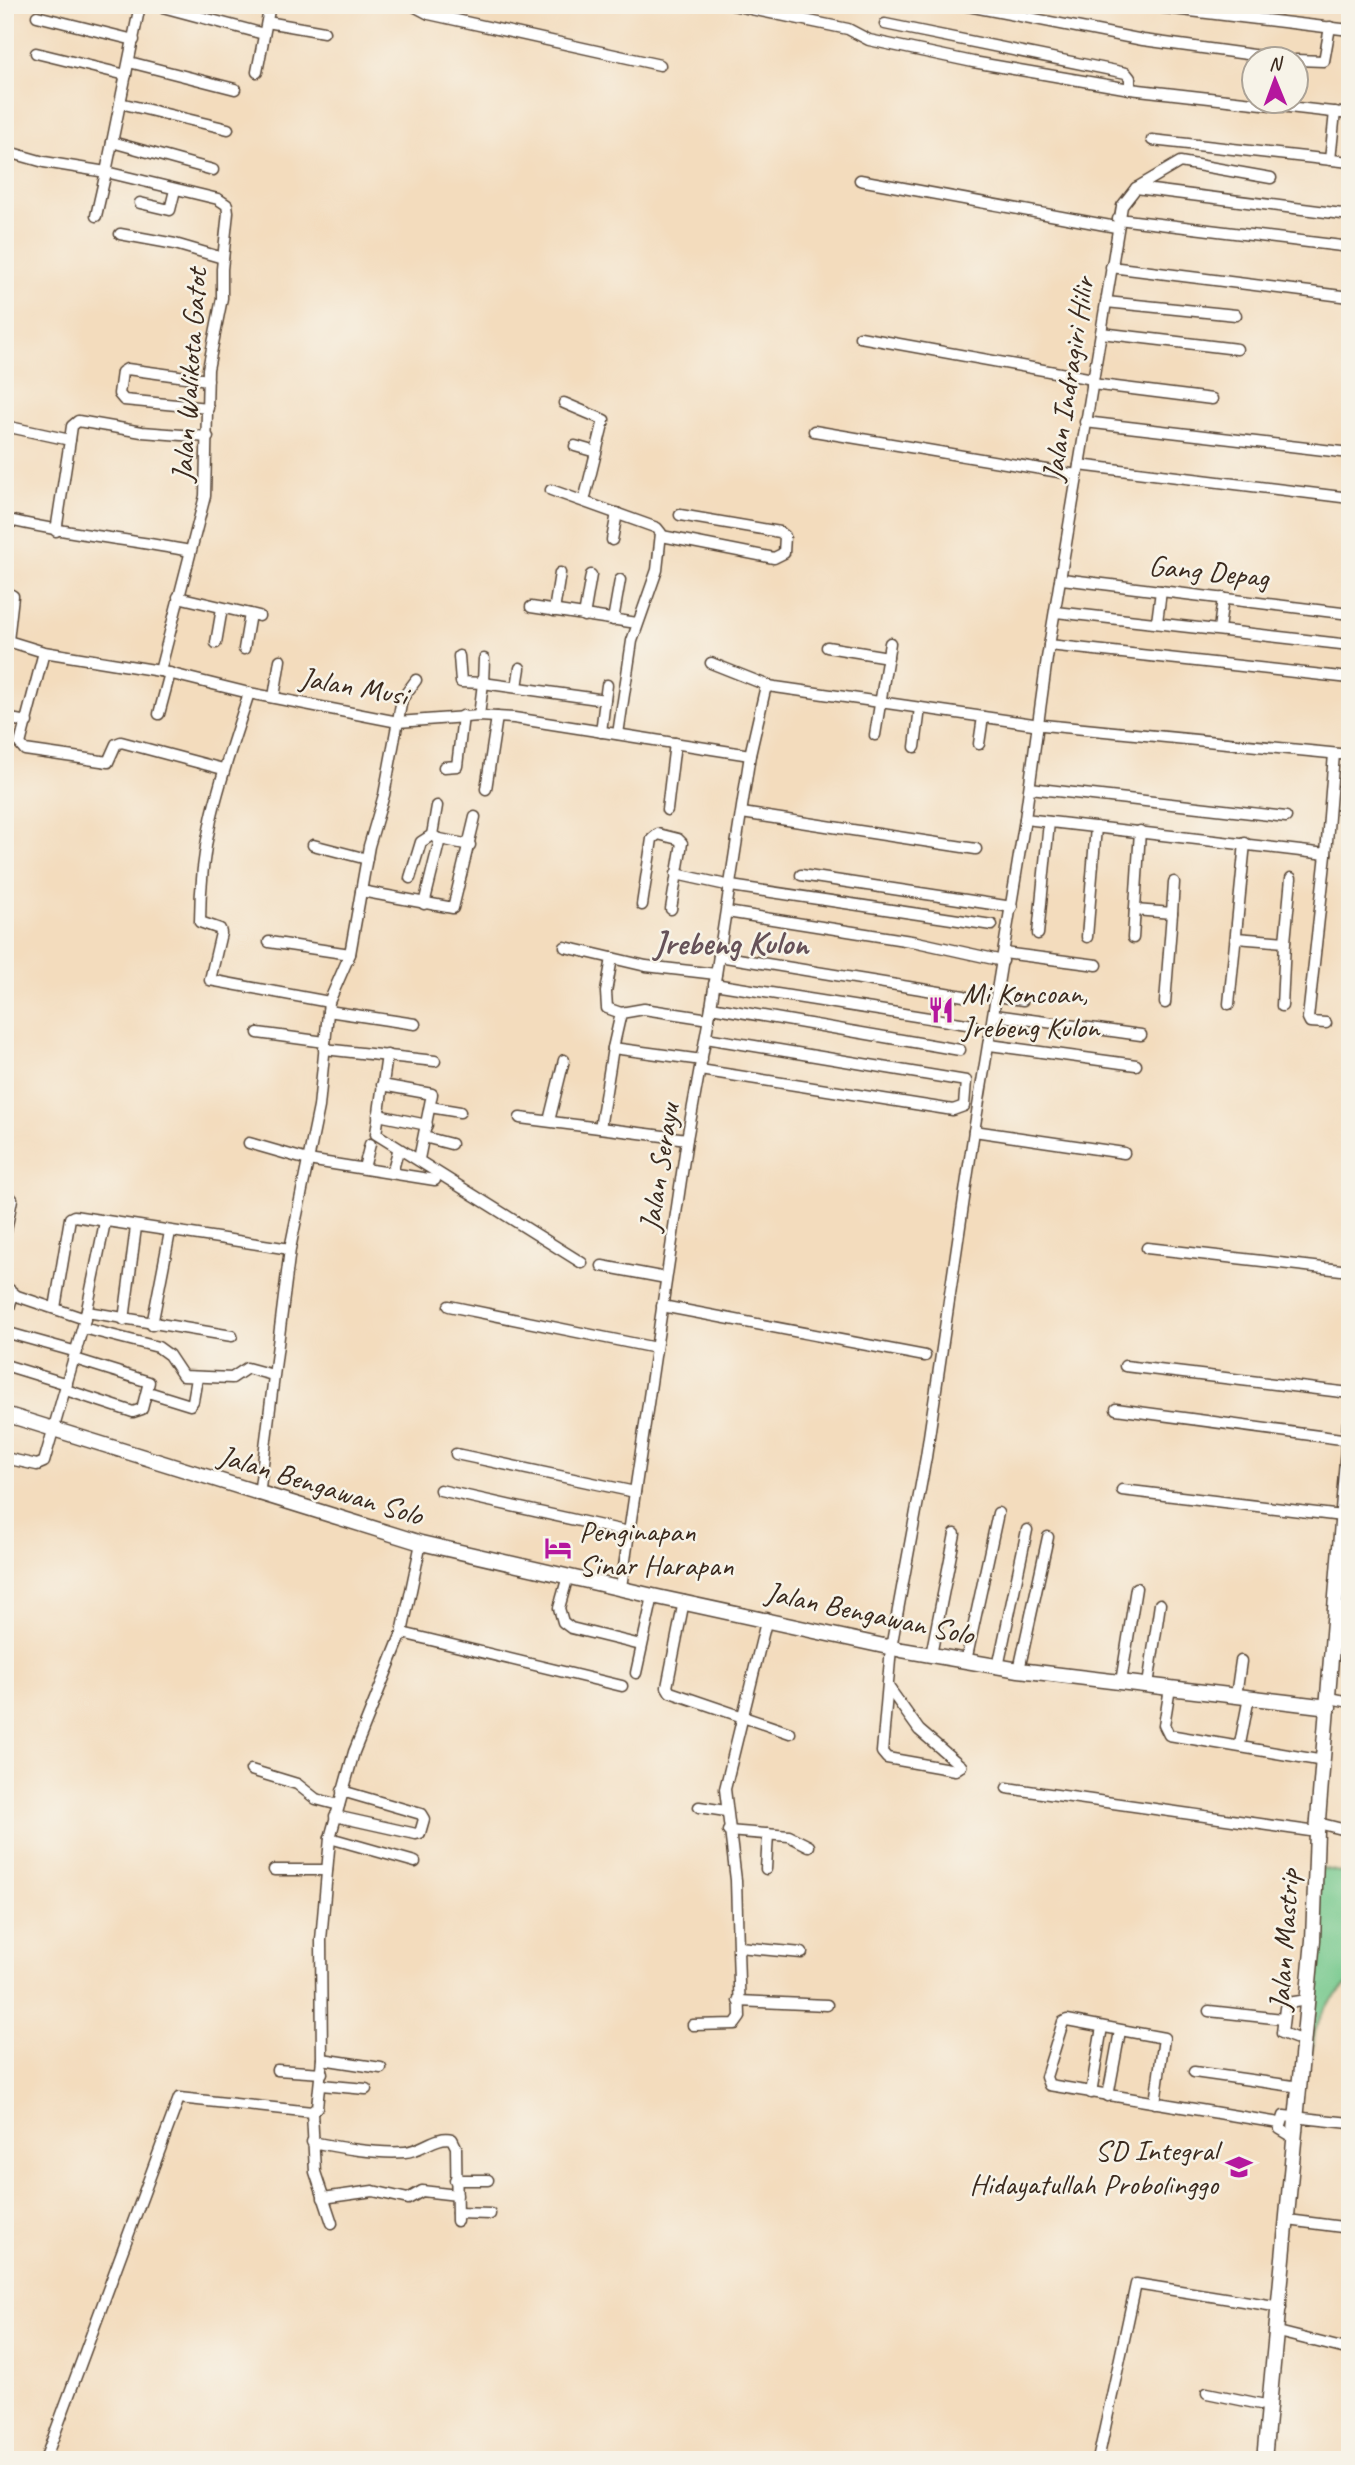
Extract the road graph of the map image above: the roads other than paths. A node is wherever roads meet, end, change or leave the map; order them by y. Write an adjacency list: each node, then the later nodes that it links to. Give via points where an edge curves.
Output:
1 (140, 5): 15 (street)
2 (155, 5): 14 (street)
3 (270, 5): 9 (street)
4 (412, 5): 22 (street, via 429,14)
5 (732, 5): 21 (street)
6 (961, 6): 18 (street)
7 (1148, 6): 11 (street)
8 (37, 16): 15 (street)
9 (267, 22): 13 (street); 14 (street)
10 (885, 24): 16 (street)
11 (1330, 27): 12 (street); 19 (street, via 1324,61)
12 (1350, 30)
13 (324, 32)
14 (264, 34): 23 (street)
15 (134, 40): 20 (street)
16 (975, 43): 21 (street); 26 (street, via 1126,73)
17 (36, 53): 24 (street)
18 (1240, 53)
19 (1310, 61)
20 (129, 62): 24 (street); 25 (street)
21 (973, 62): 26 (street)
22 (660, 65)
23 (257, 72)
24 (126, 75): 27 (street)
25 (235, 89)
26 (1134, 89): 28 (street)
27 (120, 103): 30 (street); 32 (street)
28 (1335, 112): 29 (street); 34 (street)
29 (1350, 114)
30 (228, 130)
31 (1152, 140): 34 (street)
32 (112, 142): 36 (street); 37 (street)
33 (5, 150): 37 (street, Jalan Walikota Gatot)
34 (1330, 160): 35 (street)
35 (1350, 162)
36 (213, 170)
37 (106, 172): 41 (street, Jalan Walikota Gatot); 44 (street)
38 (1271, 177): 40 (street, Jalan Indragiri Hilir, via 1180,162)
39 (860, 180): 45 (street)
40 (1136, 188): 43 (street); 45 (street, Jalan Indragiri Hilir)
41 (175, 190): 42 (street, via 170,210); 48 (street, Jalan Walikota Gatot, via 227,205)
42 (141, 203)
43 (1350, 215)
44 (96, 216)
45 (1114, 225): 47 (street); 49 (street, Jalan Indragiri Hilir)
46 (120, 234): 48 (street)
47 (1350, 247)
48 (223, 258): 56 (street, Jalan Walikota Gatot, via 222,298)
49 (1111, 267): 50 (street); 51 (street, Jalan Indragiri Hilir)
50 (1350, 297)
51 (1106, 302): 52 (street); 53 (street, Jalan Indragiri Hilir)
52 (1236, 315)
53 (1101, 333): 55 (street); 57 (street, Jalan Indragiri Hilir)
54 (860, 337): 57 (street)
55 (1237, 349)
56 (208, 380): 60 (street, Jalan Walikota Gatot); 60 (street, via 127,369 122,372 119,394 124,400)
57 (1090, 380): 58 (street); 61 (street, Jalan Indragiri Hilir)
58 (1212, 399)
59 (564, 403): 67 (street, via 603,418)
60 (208, 408): 64 (street, Jalan Walikota Gatot)
61 (1085, 422): 68 (street); 69 (street, Jalan Indragiri Hilir)
62 (5, 426): 65 (street)
63 (814, 431): 69 (street)
64 (208, 437): 65 (street, via 78,421 72,426); 79 (street, Jalan Walikota Gatot, via 205,496)
65 (70, 440): 76 (street)
66 (575, 446): 67 (street)
67 (596, 452): 72 (street)
68 (1350, 453)
69 (1074, 472): 71 (street); 82 (street, Jalan Indragiri Hilir)
70 (551, 490): 72 (street)
71 (1350, 498)
72 (584, 501): 73 (street)
73 (617, 513): 77 (street, via 657,528); 78 (street)
74 (680, 515): 77 (street, via 780,532 785,536 784,554 774,558)
75 (5, 519): 76 (street)
76 (56, 531): 79 (street)
77 (662, 536): 96 (street, via 657,570)
78 (612, 540)
79 (191, 551): 86 (street, Jalan Walikota Gatot)
80 (560, 573): 90 (street)
81 (592, 575): 93 (street)
82 (1062, 579): 85 (street, Gang Depag); 91 (street, Jalan Indragiri Hilir)
83 (620, 580): 94 (street)
84 (5, 591): 104 (street, Jalan Musi, via 13,596 8,641)
85 (1161, 591): 87 (street, Gang Depag); 95 (street)
86 (178, 597): 89 (street); 111 (street, Jalan Walikota Gatot)
87 (1223, 598): 92 (street, Gang Depag); 97 (street)
88 (531, 607): 90 (street)
89 (222, 608): 98 (street); 103 (street, via 255,615)
90 (554, 611): 93 (street)
91 (1056, 612): 95 (street); 100 (street, Jalan Indragiri Hilir)
92 (1350, 614)
93 (584, 616): 94 (street)
94 (613, 620): 96 (street)
95 (1157, 622): 97 (street)
96 (638, 623): 133 (street)
97 (1219, 629): 101 (street)
98 (216, 643)
99 (890, 643): 106 (street)
100 (1049, 645): 112 (street); 131 (street, Jalan Indragiri Hilir)
101 (1350, 645)
102 (827, 647): 106 (street)
103 (244, 649)
104 (44, 652): 111 (street, Jalan Musi); 129 (street)
105 (459, 656): 114 (street, via 460,681)
106 (888, 657): 121 (street)
107 (484, 659): 114 (street)
108 (280, 660): 119 (street)
109 (711, 663): 116 (street)
110 (520, 668): 117 (street)
111 (165, 672): 118 (street, Jalan Musi); 123 (street, Jalan Walikota Gatot)
112 (1350, 678)
113 (416, 680): 130 (street, via 402,699)
114 (483, 683): 117 (street); 125 (street)
115 (607, 685): 120 (street)
116 (769, 686): 121 (street); 139 (street, Jalan Serayu)
117 (517, 687): 120 (street)
118 (249, 693): 119 (street, Jalan Musi); 142 (street)
119 (274, 697): 130 (street, Jalan Musi)
120 (605, 700): 132 (street)
121 (880, 702): 122 (street); 134 (street)
122 (920, 708): 127 (street); 137 (street)
123 (159, 713)
124 (463, 716): 125 (street, Jalan Musi); 130 (street, Jalan Musi); 141 (street, via 457,765)
125 (479, 716): 126 (street, Jalan Musi)
126 (497, 717): 132 (street, Jalan Musi); 144 (street)
127 (983, 717): 131 (street); 136 (street)
128 (5, 718): 129 (street)
129 (27, 722): 142 (street, via 20,744 25,750 108,762 121,742)
130 (398, 722): 160 (street)
131 (1034, 724): 138 (street); 143 (street, Jalan Indragiri Hilir)
132 (601, 732): 133 (street, Jalan Musi)
133 (618, 734): 135 (street, Jalan Musi)
134 (874, 735)
135 (675, 743): 139 (street, Jalan Musi); 146 (street)
136 (979, 744)
137 (915, 747)
138 (1334, 754): 140 (street); 159 (street)
139 (750, 755): 147 (street, Jalan Serayu)
140 (1350, 755)
141 (444, 767)
142 (223, 769): 195 (street, via 200,874 201,924 221,931 210,980)
143 (1030, 788): 149 (street); 150 (street, Jalan Indragiri Hilir)
144 (486, 789)
145 (437, 806): 154 (street)
146 (667, 810)
147 (742, 813): 158 (street); 166 (street, Jalan Serayu)
148 (475, 817): 157 (street)
149 (1286, 817)
150 (1025, 819): 151 (street); 170 (street, Jalan Indragiri Hilir)
151 (1049, 822): 152 (street); 176 (street)
152 (1096, 827): 153 (street); 177 (street)
153 (1140, 831): 155 (street); 172 (street)
154 (436, 837): 157 (street); 163 (street, via 421,842); 168 (street)
155 (1245, 843): 159 (street); 179 (street)
156 (313, 845): 160 (street)
157 (470, 845): 168 (street, via 456,905 447,909)
158 (976, 849)
159 (1326, 854): 199 (street, via 1308,1018)
160 (367, 859): 167 (street)
161 (677, 874): 166 (street); 169 (street, via 682,843 656,835); 171 (street)
162 (801, 875): 170 (street)
163 (410, 878)
164 (1291, 878): 181 (street)
165 (1174, 882): 174 (street)
166 (731, 886): 173 (street, Jalan Serayu); 175 (street)
167 (361, 891): 168 (street); 183 (street)
168 (424, 904)
169 (642, 905)
170 (1007, 906): 186 (street, Jalan Indragiri Hilir)
171 (671, 909)
172 (1135, 910): 174 (street); 178 (street)
173 (727, 912): 184 (street, Jalan Serayu); 186 (street)
174 (1172, 913): 192 (street)
175 (992, 925)
176 (1038, 934)
177 (1087, 937)
178 (1133, 938)
179 (1236, 938): 181 (street); 193 (street)
180 (269, 942): 183 (street)
181 (1285, 942): 194 (street)
182 (565, 947): 185 (street)
183 (350, 954): 195 (street)
184 (719, 956): 188 (street, Jalan Serayu); 189 (street)
185 (612, 958): 188 (street); 196 (street, via 607,1008)
186 (999, 958): 187 (street); 190 (street, Jalan Indragiri Hilir)
187 (1097, 965)
188 (715, 979): 197 (street, Jalan Serayu); 201 (street)
189 (964, 996)
190 (998, 996): 191 (street); 198 (street, Jalan Indragiri Hilir)
191 (1023, 1000)
192 (1165, 1003)
193 (1229, 1004)
194 (1282, 1006)
195 (328, 1007): 200 (street); 206 (street)
196 (621, 1013): 197 (street, via 644,1009); 207 (street)
197 (710, 1013): 204 (street, Jalan Serayu); 208 (street)
198 (995, 1014): 203 (street); 205 (street, Jalan Indragiri Hilir)
199 (1326, 1023)
200 (415, 1024)
201 (973, 1025)
202 (258, 1034): 206 (street)
203 (1141, 1035)
204 (706, 1038): 212 (street, Jalan Serayu); 212 (street, via 965,1081 964,1106 953,1110)
205 (990, 1045): 213 (street); 222 (street, Jalan Indragiri Hilir)
206 (324, 1046): 209 (street); 231 (street, via 319,1107)
207 (613, 1048): 212 (street); 221 (street)
208 (960, 1051)
209 (387, 1055): 211 (street); 214 (street)
210 (564, 1060): 219 (street)
211 (435, 1061)
212 (701, 1065): 224 (street, Jalan Serayu)
213 (1136, 1065)
214 (383, 1085): 215 (street, via 430,1092); 217 (street)
215 (430, 1107): 216 (street); 220 (street)
216 (460, 1111)
217 (378, 1115): 220 (street); 230 (street, via 376,1134)
218 (520, 1118): 219 (street)
219 (549, 1121): 221 (street)
220 (427, 1125): 223 (street)
221 (600, 1128): 224 (street)
222 (974, 1131): 229 (street); 298 (street, Jalan Indragiri Hilir, via 925,1461)
223 (424, 1137): 227 (street); 230 (street)
224 (687, 1139): 245 (street, Jalan Serayu)
225 (249, 1143): 231 (street)
226 (370, 1144): 232 (street)
227 (452, 1144)
228 (398, 1151): 233 (street)
229 (1124, 1153)
230 (419, 1159): 242 (street)
231 (308, 1160): 232 (street); 241 (street)
232 (364, 1168): 233 (street)
233 (392, 1173): 234 (street)
234 (435, 1180)
235 (12, 1199): 239 (street)
236 (105, 1222): 237 (street); 249 (street, via 70,1218); 250 (street)
237 (136, 1227): 238 (street); 251 (street)
238 (170, 1233): 241 (street); 253 (street)
239 (5, 1236)
240 (1147, 1248): 244 (street)
241 (290, 1249): 262 (street)
242 (582, 1263)
243 (602, 1266): 245 (street)
244 (1350, 1271)
245 (666, 1278): 248 (street, Jalan Serayu)
246 (9, 1290): 249 (street); 252 (street)
247 (449, 1306): 257 (street)
248 (662, 1306): 257 (street, Jalan Serayu); 259 (street)
249 (55, 1308): 250 (street)
250 (85, 1320): 251 (street); 256 (street); 258 (street)
251 (124, 1320): 253 (street)
252 (5, 1322)
253 (158, 1326): 255 (street); 256 (street, via 163,1338)
254 (5, 1332): 258 (street)
255 (232, 1336)
256 (158, 1347): 263 (street, via 169,1355 179,1373)
257 (656, 1348): 276 (street, Jalan Serayu)
258 (76, 1356): 264 (street); 265 (street, via 149,1381)
259 (925, 1356)
260 (5, 1365): 264 (street)
261 (1125, 1366): 266 (street)
262 (273, 1375): 263 (street, via 247,1368 232,1378); 277 (street)
263 (197, 1378): 265 (street, via 190,1405)
264 (66, 1387): 265 (street, via 139,1412); 270 (street)
265 (148, 1392)
266 (1350, 1393)
267 (1116, 1409): 271 (street)
268 (5, 1413): 270 (main road, Jalan Bengawan Solo)
269 (1350, 1423): 271 (main road, Jalan Mastrip)
270 (54, 1429): 273 (street, via 42,1464); 277 (main road, Jalan Bengawan Solo)
271 (1349, 1445): 279 (main road, Jalan Mastrip)
272 (456, 1454): 276 (street)
273 (5, 1458)
274 (440, 1490): 281 (street)
275 (1122, 1490): 279 (street)
276 (635, 1492): 281 (street, Jalan Serayu)
277 (259, 1495): 284 (main road, Jalan Bengawan Solo)
278 (998, 1513): 300 (street)
279 (1342, 1516): 285 (main road, Jalan Mastrip)
280 (1027, 1530): 302 (street)
281 (629, 1532): 288 (street, Jalan Serayu)
282 (955, 1534): 299 (street)
283 (1048, 1537): 303 (street)
284 (421, 1543): 286 (main road, Jalan Bengawan Solo); 296 (street)
285 (1345, 1543): 287 (main road, Jalan Mastrip)
286 (568, 1576): 288 (main road, Jalan Bengawan Solo); 297 (street, via 559,1614 563,1622)
287 (1343, 1584): 294 (main road, Jalan Mastrip)
288 (621, 1587): 290 (main road, Jalan Bengawan Solo)
289 (1136, 1588): 305 (street)
290 (653, 1596): 291 (main road, Jalan Bengawan Solo); 297 (street)
291 (684, 1601): 293 (main road, Jalan Bengawan Solo); 313 (street, via 668,1690)
292 (1160, 1604): 306 (street)
293 (767, 1618): 298 (main road, Jalan Bengawan Solo); 313 (street)
294 (1334, 1628): 295 (street); 311 (main road, Jalan Mastrip)
295 (1350, 1631)
296 (402, 1633): 307 (street); 319 (street)
297 (641, 1646): 304 (street)
298 (891, 1647): 299 (main road, Jalan Bengawan Solo); 308 (street, Jalan Indragiri Hilir)
299 (931, 1655): 300 (main road, Jalan Bengawan Solo)
300 (966, 1661): 302 (main road, Jalan Bengawan Solo)
301 (1241, 1661): 310 (street)
302 (998, 1667): 303 (main road, Jalan Bengawan Solo)
303 (1019, 1670): 305 (main road, Jalan Bengawan Solo)
304 (636, 1673)
305 (1121, 1682): 306 (main road, Jalan Bengawan Solo)
306 (1148, 1685): 309 (main road, Jalan Bengawan Solo)
307 (622, 1686)
308 (889, 1688): 308 (street, Jalan Indragiri Hilir, via 884,1756 958,1769 961,1766 919,1730)
309 (1170, 1688): 310 (main road, Jalan Bengawan Solo); 315 (street, via 1164,1725 1169,1735)
310 (1242, 1697): 311 (main road, Jalan Bengawan Solo); 315 (street)
311 (1330, 1702): 312 (street); 316 (main road, Jalan Mastrip)
312 (1350, 1702)
313 (741, 1719): 314 (street); 322 (street, via 725,1789)
314 (790, 1733)
315 (1240, 1744): 316 (street)
316 (1324, 1761): 324 (main road, Jalan Mastrip)
317 (251, 1770): 320 (street, via 297,1784 316,1799)
318 (1007, 1788): 324 (street)
319 (342, 1791): 320 (street); 323 (street, via 421,1814 424,1819 416,1835)
320 (339, 1805): 323 (street)
321 (699, 1807): 322 (street)
322 (726, 1811): 326 (street)
323 (335, 1816): 328 (street)
324 (1318, 1828): 325 (street); 336 (main road, Jalan Mastrip)
325 (1350, 1830)
326 (728, 1831): 327 (street); 334 (street)
327 (768, 1834): 329 (street, via 791,1837); 331 (street)
328 (330, 1838): 330 (street); 333 (street)
329 (809, 1846)
330 (415, 1862)
331 (766, 1869)
332 (274, 1870): 333 (street)
333 (327, 1870): 345 (street, via 321,1962)
334 (739, 1947): 335 (street); 337 (street)
335 (802, 1953)
336 (1307, 2000): 340 (street, via 1288,2003); 344 (main road, Jalan Mastrip)
337 (738, 2001): 338 (street); 341 (street, via 738,2023)
338 (827, 2005)
339 (1209, 2011): 340 (street)
340 (1283, 2019): 344 (street, via 1282,2033)
341 (693, 2025)
342 (1102, 2027): 343 (street); 352 (street); 352 (street, via 1065,2020 1045,2077 1049,2085)
343 (1120, 2031): 353 (street); 354 (street, via 1164,2038)
344 (1303, 2041): 350 (main road, Jalan Mastrip)
345 (322, 2059): 346 (street); 349 (street)
346 (381, 2068)
347 (277, 2070): 349 (street)
348 (1194, 2072): 350 (street)
349 (321, 2079): 351 (street); 355 (street)
350 (1300, 2087): 356 (main road, Jalan Mastrip)
351 (366, 2089)
352 (1091, 2093): 353 (street)
353 (1108, 2096): 354 (street)
354 (1155, 2103): 357 (street)
355 (312, 2112): 360 (street); 374 (street, via 179,2098)
356 (1296, 2117): 357 (street, via 1284,2116); 358 (street); 359 (main road, Jalan Mastrip)
357 (1279, 2123): 359 (street, via 1284,2135)
358 (1350, 2123)
359 (1295, 2138): 366 (main road, Jalan Mastrip)
360 (312, 2142): 361 (street, via 405,2152 448,2137 456,2147); 364 (street, via 314,2172)
361 (455, 2180): 362 (street); 363 (street)
362 (488, 2180)
363 (457, 2195): 364 (street, via 422,2191 408,2199 373,2192); 365 (street, via 457,2217)
364 (323, 2198): 367 (street)
365 (491, 2214)
366 (1289, 2220): 368 (street); 369 (main road, Jalan Mastrip)
367 (332, 2222)
368 (1350, 2228)
369 (1280, 2307): 370 (main road, Jalan Mastrip); 375 (street, via 1136,2284)
370 (1278, 2332): 371 (street); 373 (main road, Jalan Mastrip)
371 (1350, 2350)
372 (1207, 2393): 373 (street)
373 (1270, 2406): 376 (main road, Jalan Mastrip)
374 (45, 2460)
375 (1098, 2460)
376 (1264, 2460)

